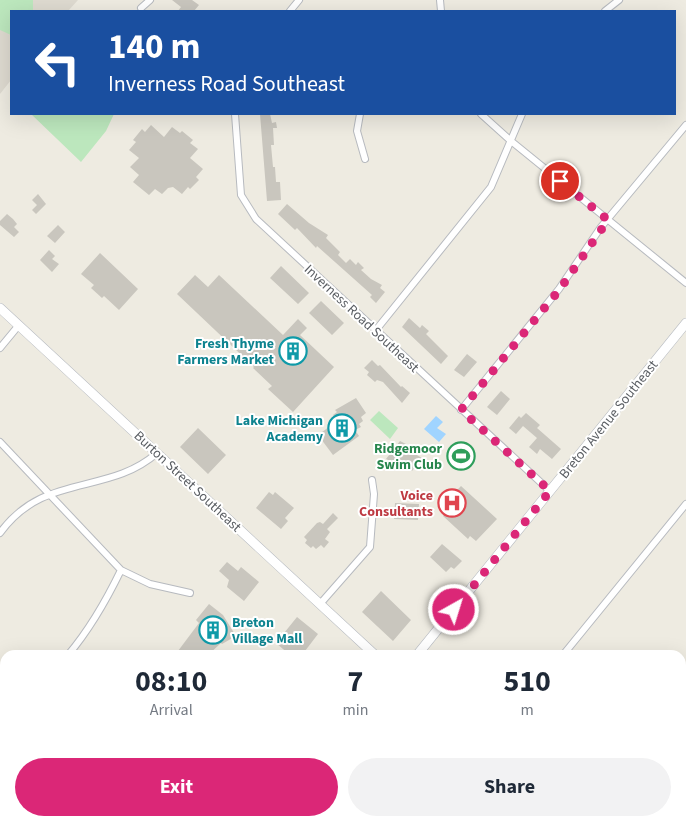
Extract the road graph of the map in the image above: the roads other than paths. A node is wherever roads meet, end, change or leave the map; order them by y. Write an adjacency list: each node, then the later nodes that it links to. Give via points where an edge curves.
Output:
1 (150, 0): 4 (street)
2 (299, 0): 5 (street)
3 (619, 0): 6 (street)
4 (140, 8)
5 (291, 10)
6 (605, 10)
7 (235, 115): 19 (street, Inverness Road Southeast, via 241,195 246,205 256,219)
8 (360, 115): 13 (street, via 357,131)
9 (482, 115): 12 (street)
10 (522, 115): 12 (street)
11 (686, 124): 14 (street)
12 (511, 141): 14 (street); 19 (street, via 491,187)
13 (365, 159)
14 (608, 220): 15 (street); 21 (street, via 560,289)
15 (686, 283)
16 (0, 308): 18 (main road, Burton Street Southeast)
17 (686, 323): 25 (main road, Breton Avenue Southeast)
18 (19, 325): 20 (street); 23 (main road, Burton Street Southeast)
19 (376, 330): 21 (street, Inverness Road Southeast)
20 (0, 348)
21 (461, 410): 25 (street, Inverness Road Southeast)
22 (0, 442): 26 (street)
23 (157, 453): 26 (street, via 123,474); 31 (main road, Burton Street Southeast)
24 (372, 480): 31 (street, via 370,547)
25 (550, 491): 34 (main road, Breton Avenue Southeast)
26 (49, 493): 28 (street, via 26,506); 29 (street)
27 (686, 504): 35 (street)
28 (0, 533)
29 (121, 570): 30 (street, via 150,584); 32 (street, via 91,626)
30 (190, 593)
31 (320, 604): 33 (main road, Burton Street Southeast)
32 (72, 650)
33 (370, 650)
34 (422, 650)
35 (567, 650)

